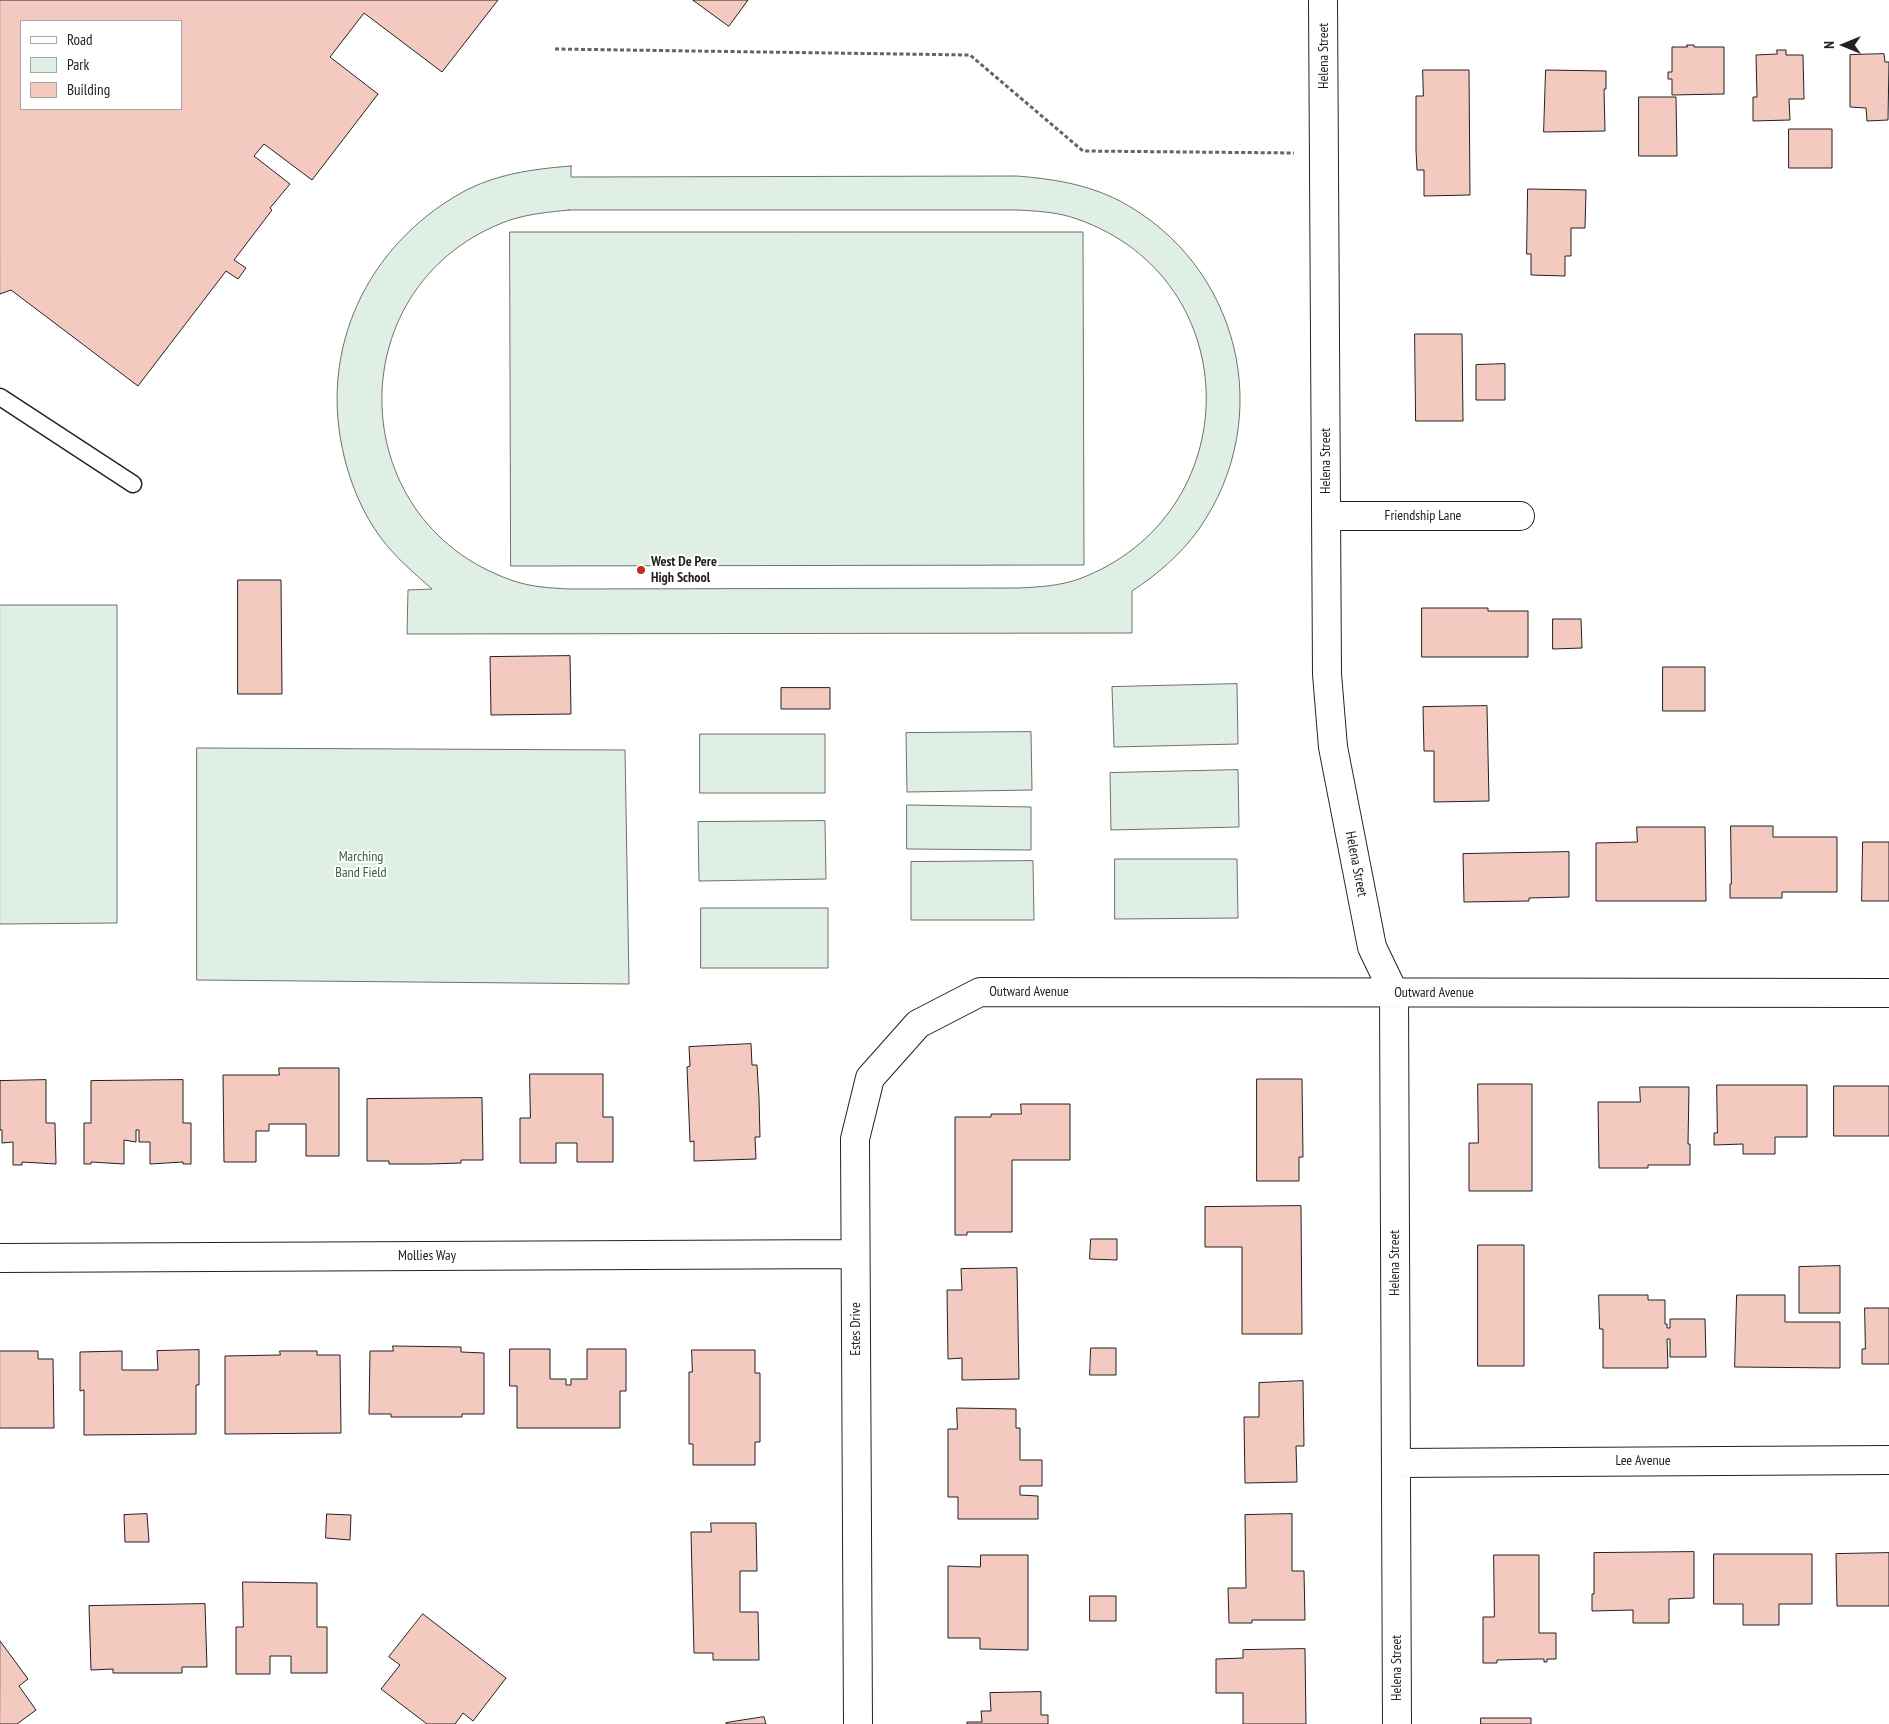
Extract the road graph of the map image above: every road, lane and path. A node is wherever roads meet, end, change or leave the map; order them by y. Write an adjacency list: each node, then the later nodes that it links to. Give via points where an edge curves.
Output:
1 (1323, 0): 3 (street, Helena Street)
2 (554, 49): 3 (path, via 970,55 1083,151)
3 (1324, 154): 6 (street, Helena Street)
4 (0, 396): 5 (lane)
5 (133, 484)
6 (1326, 516): 7 (street, Friendship Lane); 9 (street, Helena Street, via 1327,674 1333,747 1372,947)
7 (1520, 516)
8 (980, 992): 9 (street, Outward Avenue); 11 (street, Estes Drive, via 918,1024 870,1078 855,1139)
9 (1394, 993): 10 (street, Outward Avenue); 14 (street, Helena Street)
10 (1889, 993)
11 (855, 1254): 12 (street, Mollies Way); 15 (street, Estes Drive)
12 (0, 1258)
13 (1889, 1460): 14 (street, Lee Avenue)
14 (1396, 1463): 16 (street, Helena Street)
15 (858, 1724)
16 (1397, 1724)

